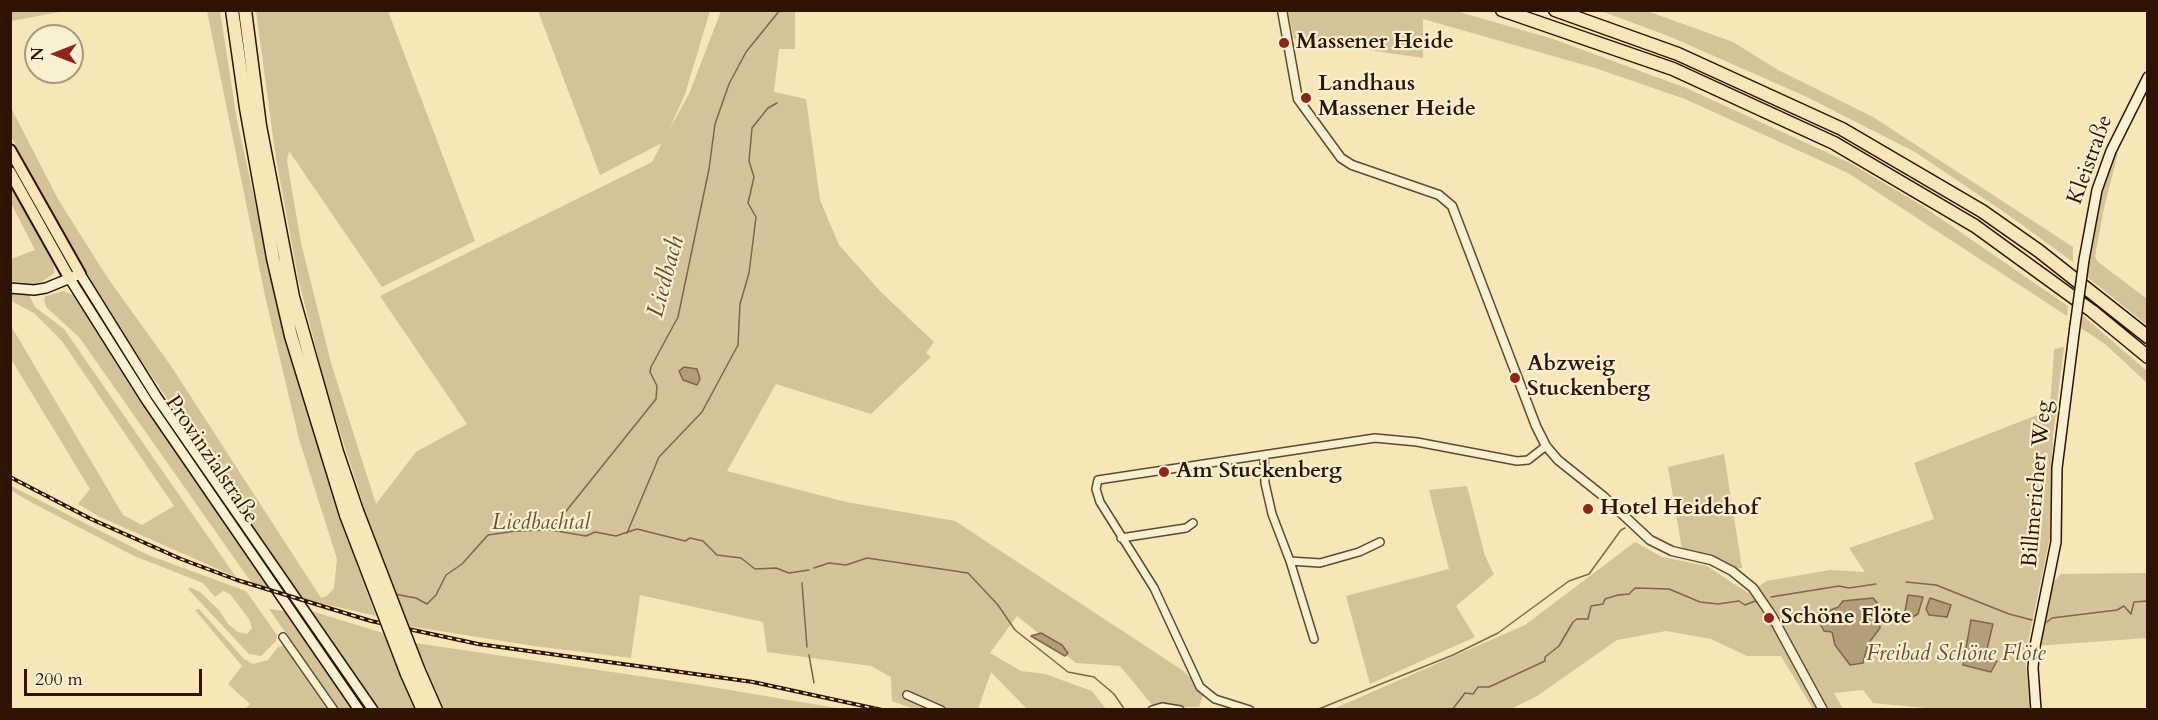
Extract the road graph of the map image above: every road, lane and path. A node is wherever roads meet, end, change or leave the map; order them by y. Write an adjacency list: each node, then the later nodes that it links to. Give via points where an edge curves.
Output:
1 (249, 10): 6 (highway)
2 (1282, 10): 15 (street, via 1298,99 1341,158 1439,195 1452,206)
3 (1502, 10): 14 (highway, via 1673,69 1834,143 1975,226)
4 (1555, 10): 13 (highway, via 1678,54 1842,129 1982,211)
5 (235, 11): 6 (highway); 17 (highway, via 246,108 291,336)
6 (250, 49): 17 (highway, via 262,137 293,297)
7 (2148, 77): 10 (main road, Kleistraße, via 2097,190)
8 (10, 150): 11 (main road)
9 (10, 172): 11 (main road)
10 (2084, 260): 36 (main road, Billmericher Weg, bridge, via 2058,459 2056,542 2035,646)
11 (75, 276): 12 (main road, via 39,290); 27 (main road, Provinzialstraße, via 147,401); 28 (main road, Provinzialstraße)
12 (10, 288)
13 (2148, 337)
14 (2148, 357)
15 (1546, 446): 16 (street, via 1523,461 1384,438); 35 (street, via 1657,545 1711,560 1753,588 1773,616)
16 (1264, 454): 19 (street, via 1101,479 1096,485 1097,495); 21 (street, via 1272,514)
17 (351, 513): 24 (highway, bridge)
18 (1193, 523): 19 (street, via 1186,528)
19 (1121, 538): 34 (street, via 1164,606 1200,687 1215,699)
20 (1380, 542): 21 (street, via 1320,563)
21 (1290, 561): 23 (street)
22 (283, 637): 26 (street)
23 (1314, 639)
24 (413, 671): 29 (highway); 30 (highway)
25 (907, 695): 31 (street)
26 (334, 710)
27 (359, 710)
28 (373, 710)
29 (423, 710)
30 (436, 710)
31 (941, 710)
32 (1152, 710): 33 (street)
33 (1180, 710)
34 (1250, 710)
35 (1823, 710)
36 (2036, 710)

